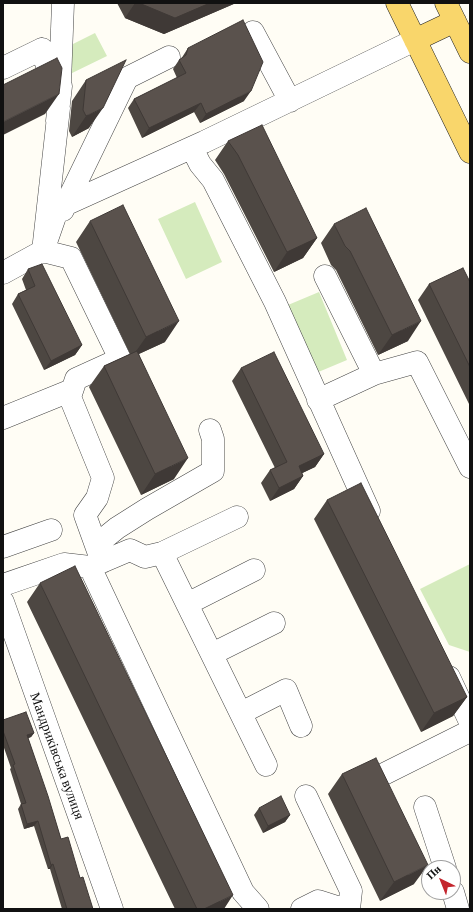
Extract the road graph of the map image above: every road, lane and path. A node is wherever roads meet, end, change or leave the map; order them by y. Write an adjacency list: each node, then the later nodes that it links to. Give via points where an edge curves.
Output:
1 (63, 3): 10 (street)
2 (397, 3): 5 (main road)
3 (450, 12): 5 (main road); 6 (main road)
4 (253, 32): 9 (street)
5 (415, 40): 9 (street); 12 (main road)
6 (469, 46)
7 (169, 57): 13 (street, via 127,78)
8 (3, 68): 10 (street, via 42,49 61,86)
9 (290, 101): 11 (street)
10 (59, 108): 13 (street)
11 (192, 148): 13 (street, via 58,208); 18 (street, via 200,164 213,180 275,302)
12 (470, 152)
13 (43, 251): 14 (street); 17 (street, via 71,258 120,359 76,379)
14 (3, 273)
15 (325, 276): 16 (street)
16 (374, 374): 18 (street); 21 (street, via 417,362)
17 (72, 390): 19 (street); 27 (street, via 70,398 103,478 97,498 85,515)
18 (318, 400): 24 (street)
19 (3, 418)
20 (210, 430): 27 (street, via 213,440 213,471 117,528)
21 (470, 467)
22 (237, 517): 26 (street)
23 (51, 530): 25 (street)
24 (378, 531)
25 (3, 547)
26 (162, 553): 27 (street, via 145,557 130,550); 31 (street)
27 (96, 558): 29 (street, via 64,564); 45 (street, via 243,892)
28 (254, 570): 31 (street)
29 (3, 585)
30 (3, 602): 44 (street, Мандриківська вулиця)
31 (187, 604): 33 (street)
32 (274, 623): 33 (street)
33 (212, 654): 35 (street)
34 (441, 660): 36 (street)
35 (241, 713): 37 (street, via 286,690); 39 (street)
36 (470, 722)
37 (301, 726)
38 (470, 731): 40 (street)
39 (266, 765)
40 (384, 774)
41 (306, 796): 48 (street, via 351,891)
42 (425, 807): 43 (street)
43 (442, 860)
44 (112, 909)
45 (258, 909)
46 (302, 909): 47 (street, via 318,901)
47 (343, 909)
48 (349, 909)

